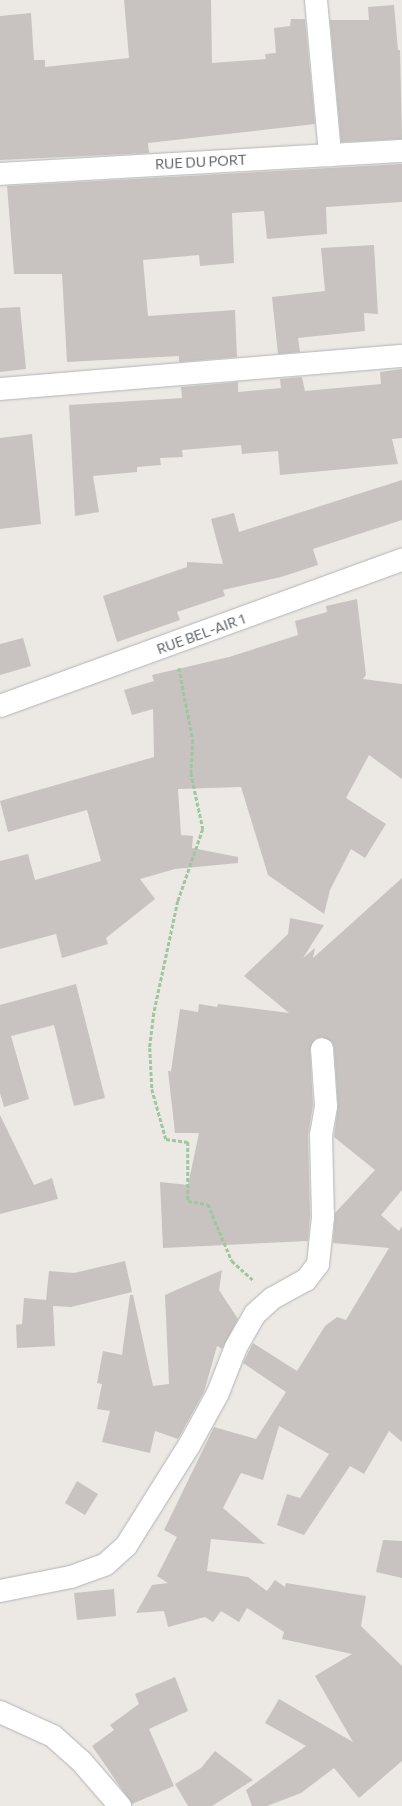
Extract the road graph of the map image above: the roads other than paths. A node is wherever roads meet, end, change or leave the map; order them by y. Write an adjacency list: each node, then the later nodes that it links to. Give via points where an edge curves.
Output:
1 (316, 0): 3 (street)
2 (402, 151): 3 (street, RUE DU PORT)
3 (330, 155): 4 (street, RUE DU PORT)
4 (0, 174)
5 (402, 356): 6 (street)
6 (0, 389)
7 (402, 560): 8 (street, RUE BEL-AIR 1)
8 (0, 706)
9 (322, 1049): 10 (street, via 326,1106 321,1135 324,1217 318,1264 306,1280 273,1298 255,1314 236,1347 218,1393 190,1444 126,1546 106,1564 72,1577)
10 (0, 1591)
11 (0, 1712): 12 (street, via 53,1736 81,1761)
12 (120, 1806)

